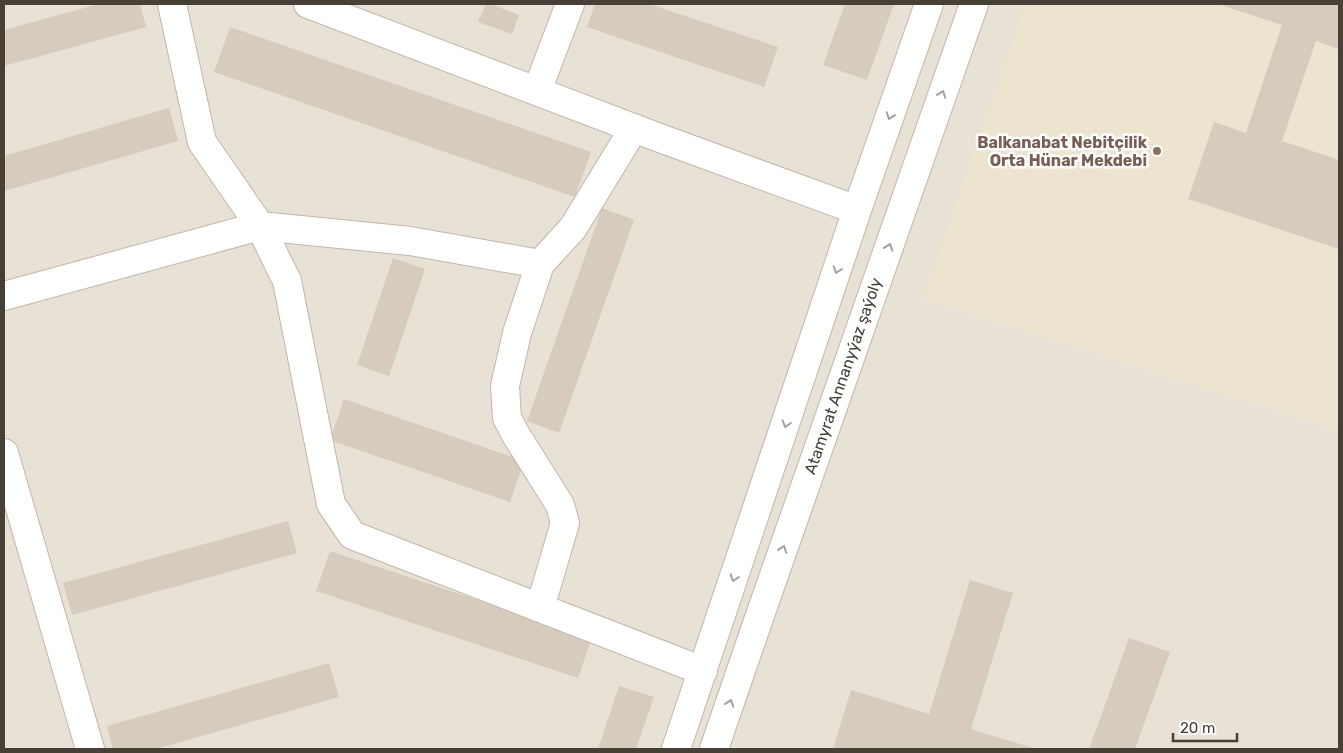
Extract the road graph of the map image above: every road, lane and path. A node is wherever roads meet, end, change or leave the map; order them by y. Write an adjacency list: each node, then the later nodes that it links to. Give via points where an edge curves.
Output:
1 (172, 4): 9 (street, via 202,142)
2 (308, 4): 6 (street)
3 (570, 4): 6 (street)
4 (929, 4): 8 (street, one-way to 8)
5 (974, 4): 17 (street, Atamyrat Annanyýaz şaýoly, one-way to 5)
6 (537, 92): 7 (street)
7 (634, 128): 8 (street); 10 (street, via 573,228)
8 (857, 210): 14 (street, one-way to 14)
9 (260, 226): 10 (street, via 410,241); 11 (street); 13 (street, via 287,281 331,504 352,536)
10 (540, 264): 13 (street, via 517,333 505,386 507,418 560,505 565,523)
11 (4, 296)
12 (4, 453): 15 (street)
13 (540, 608): 14 (street)
14 (703, 671): 16 (street)
15 (90, 749)
16 (676, 749)
17 (714, 749)

